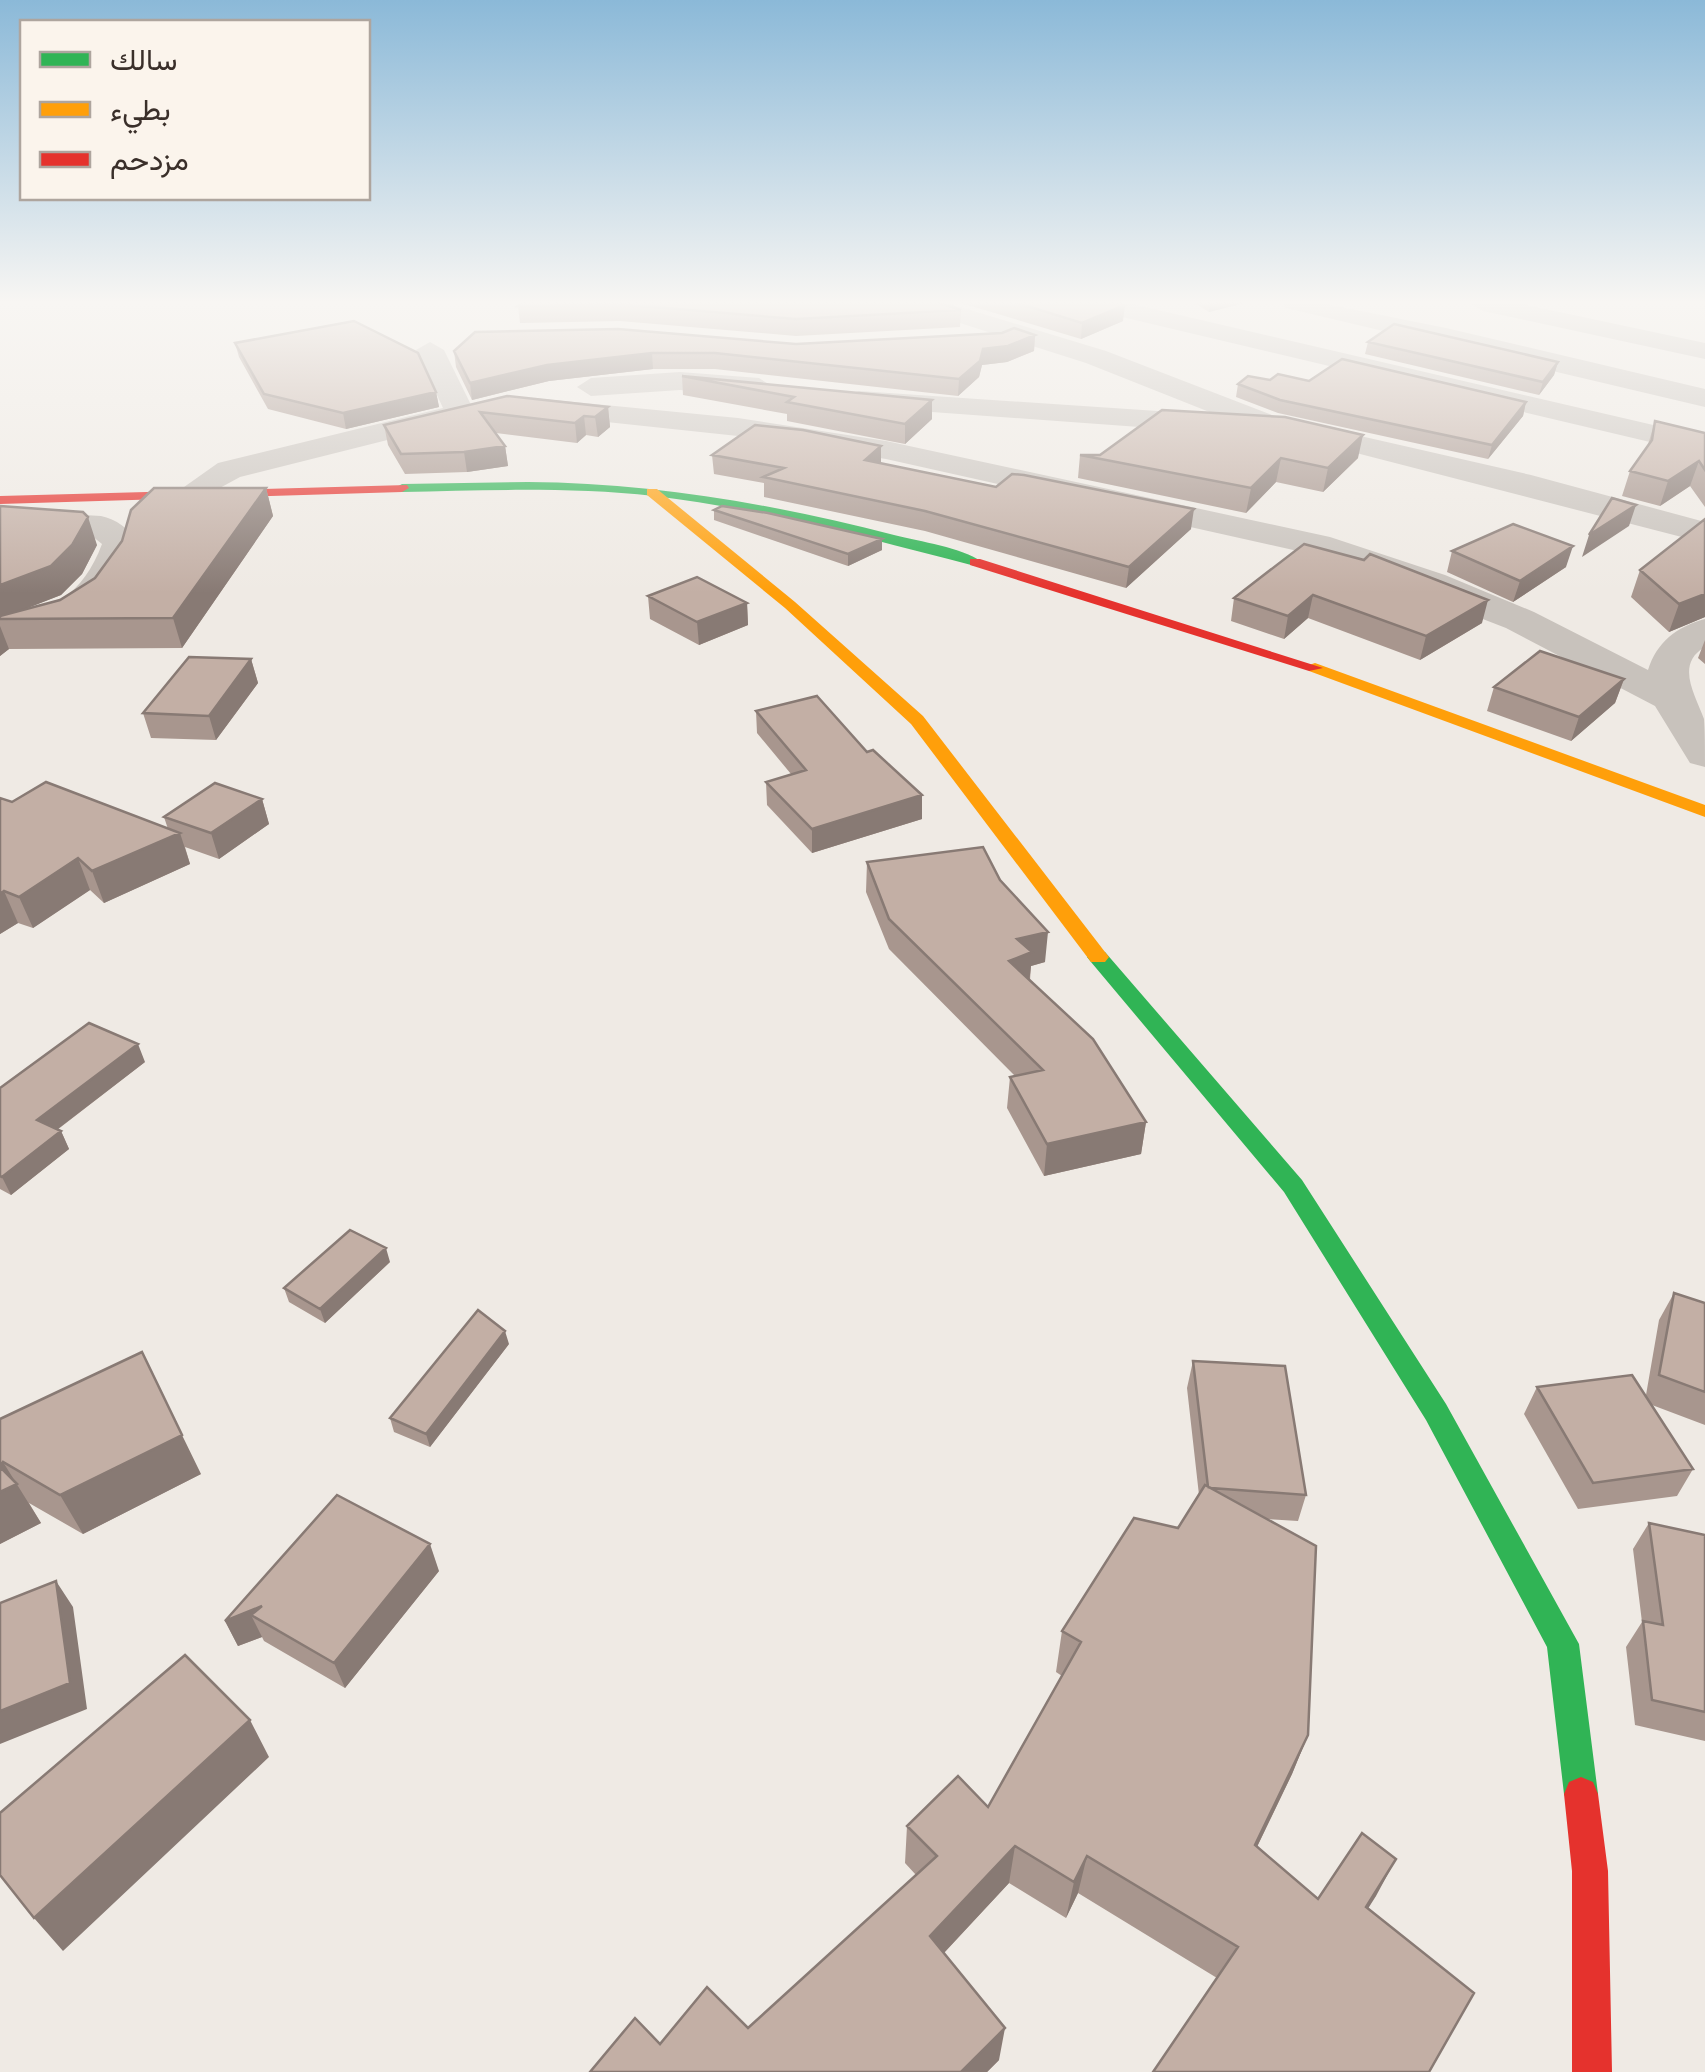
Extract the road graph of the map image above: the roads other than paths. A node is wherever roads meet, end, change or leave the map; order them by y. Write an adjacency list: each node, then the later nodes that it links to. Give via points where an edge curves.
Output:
1 (467, 400): 8 (street, via 475,410 229,470)
2 (523, 400): 15 (street, via 505,403 837,442 1330,548 1432,583 1599,657)
3 (868, 400): 6 (street)
4 (1207, 400): 6 (street)
5 (1510, 400): 7 (street)
6 (1281, 427): 12 (street)
7 (1705, 446)
8 (194, 492): 9 (street, via 506,485); 10 (street)
9 (652, 492): 17 (street, via 770,510 907,542 1087,594 1354,680); 18 (street, via 917,720 1080,935 1293,1186 1436,1412 1562,1644 1590,1871)
10 (0, 500)
11 (0, 520): 14 (street, via 102,526 120,542 110,578 77,611)
12 (1705, 533)
13 (1705, 632): 15 (street, via 1675,652)
14 (0, 634)
15 (1669, 697): 16 (street)
16 (1705, 754)
17 (1705, 811)
18 (1592, 2072)

